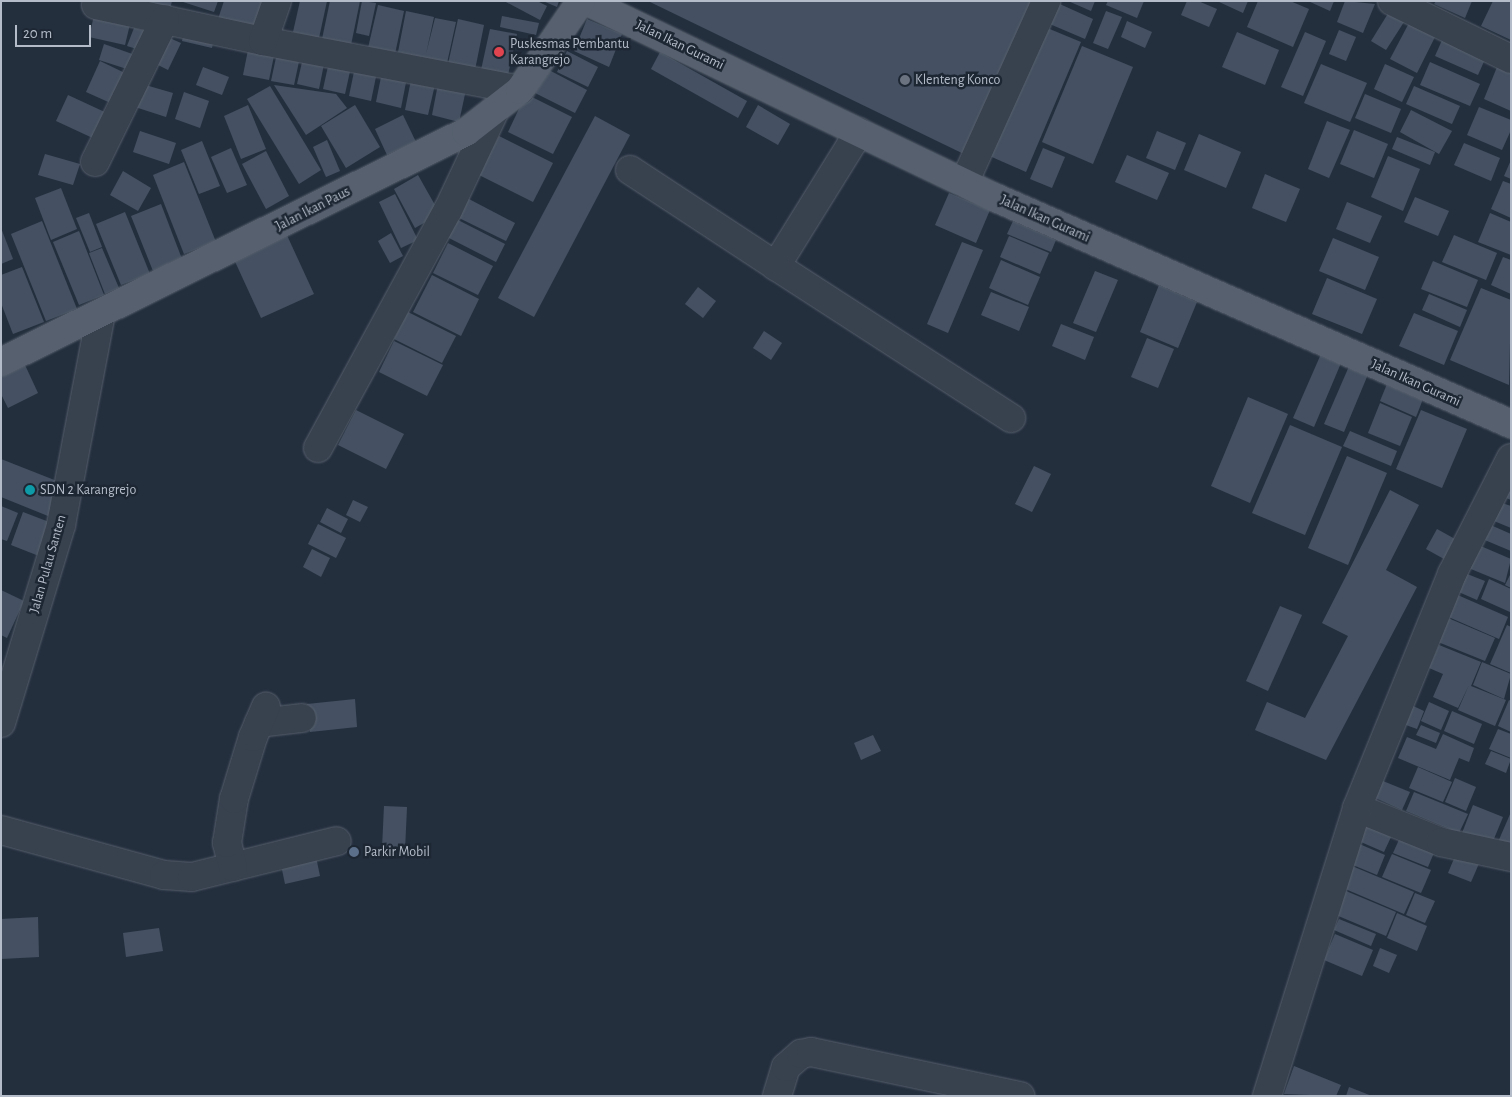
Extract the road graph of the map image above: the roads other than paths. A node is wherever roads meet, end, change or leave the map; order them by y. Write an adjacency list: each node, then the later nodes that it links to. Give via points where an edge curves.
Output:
1 (277, 1): 8 (street)
2 (581, 1): 10 (main road, Jalan Ikan Paus)
3 (586, 1): 12 (main road, Jalan Ikan Gurami)
4 (1046, 1): 15 (street)
5 (1392, 1): 9 (street)
6 (96, 5): 7 (street)
7 (165, 20): 8 (street); 13 (street)
8 (263, 41): 10 (street)
9 (1511, 59)
10 (520, 90): 11 (main road, Jalan Ikan Paus)
11 (495, 110): 17 (main road, Jalan Ikan Paus, via 466,132); 21 (street, via 448,210)
12 (859, 132): 15 (main road, Jalan Ikan Gurami); 16 (street)
13 (96, 162)
14 (630, 170): 16 (street)
15 (964, 183): 20 (main road, Jalan Ikan Gurami)
16 (776, 266): 19 (street)
17 (101, 313): 18 (main road, Jalan Ikan Paus); 24 (street, Jalan Pulau Santen, via 61,525)
18 (1, 362)
19 (1011, 418)
20 (1511, 424)
21 (318, 448)
22 (1511, 458): 25 (street, via 1452,574)
23 (302, 718): 29 (street, via 263,715 228,824 227,843)
24 (1, 723)
25 (1357, 808): 28 (street, via 1441,842); 32 (street)
26 (1, 830): 29 (street, via 164,875 192,878)
27 (337, 842): 29 (street)
28 (1511, 857)
29 (233, 867)
30 (777, 1096): 31 (street, via 786,1067 801,1054 811,1052)
31 (1020, 1096)
32 (1266, 1096)

